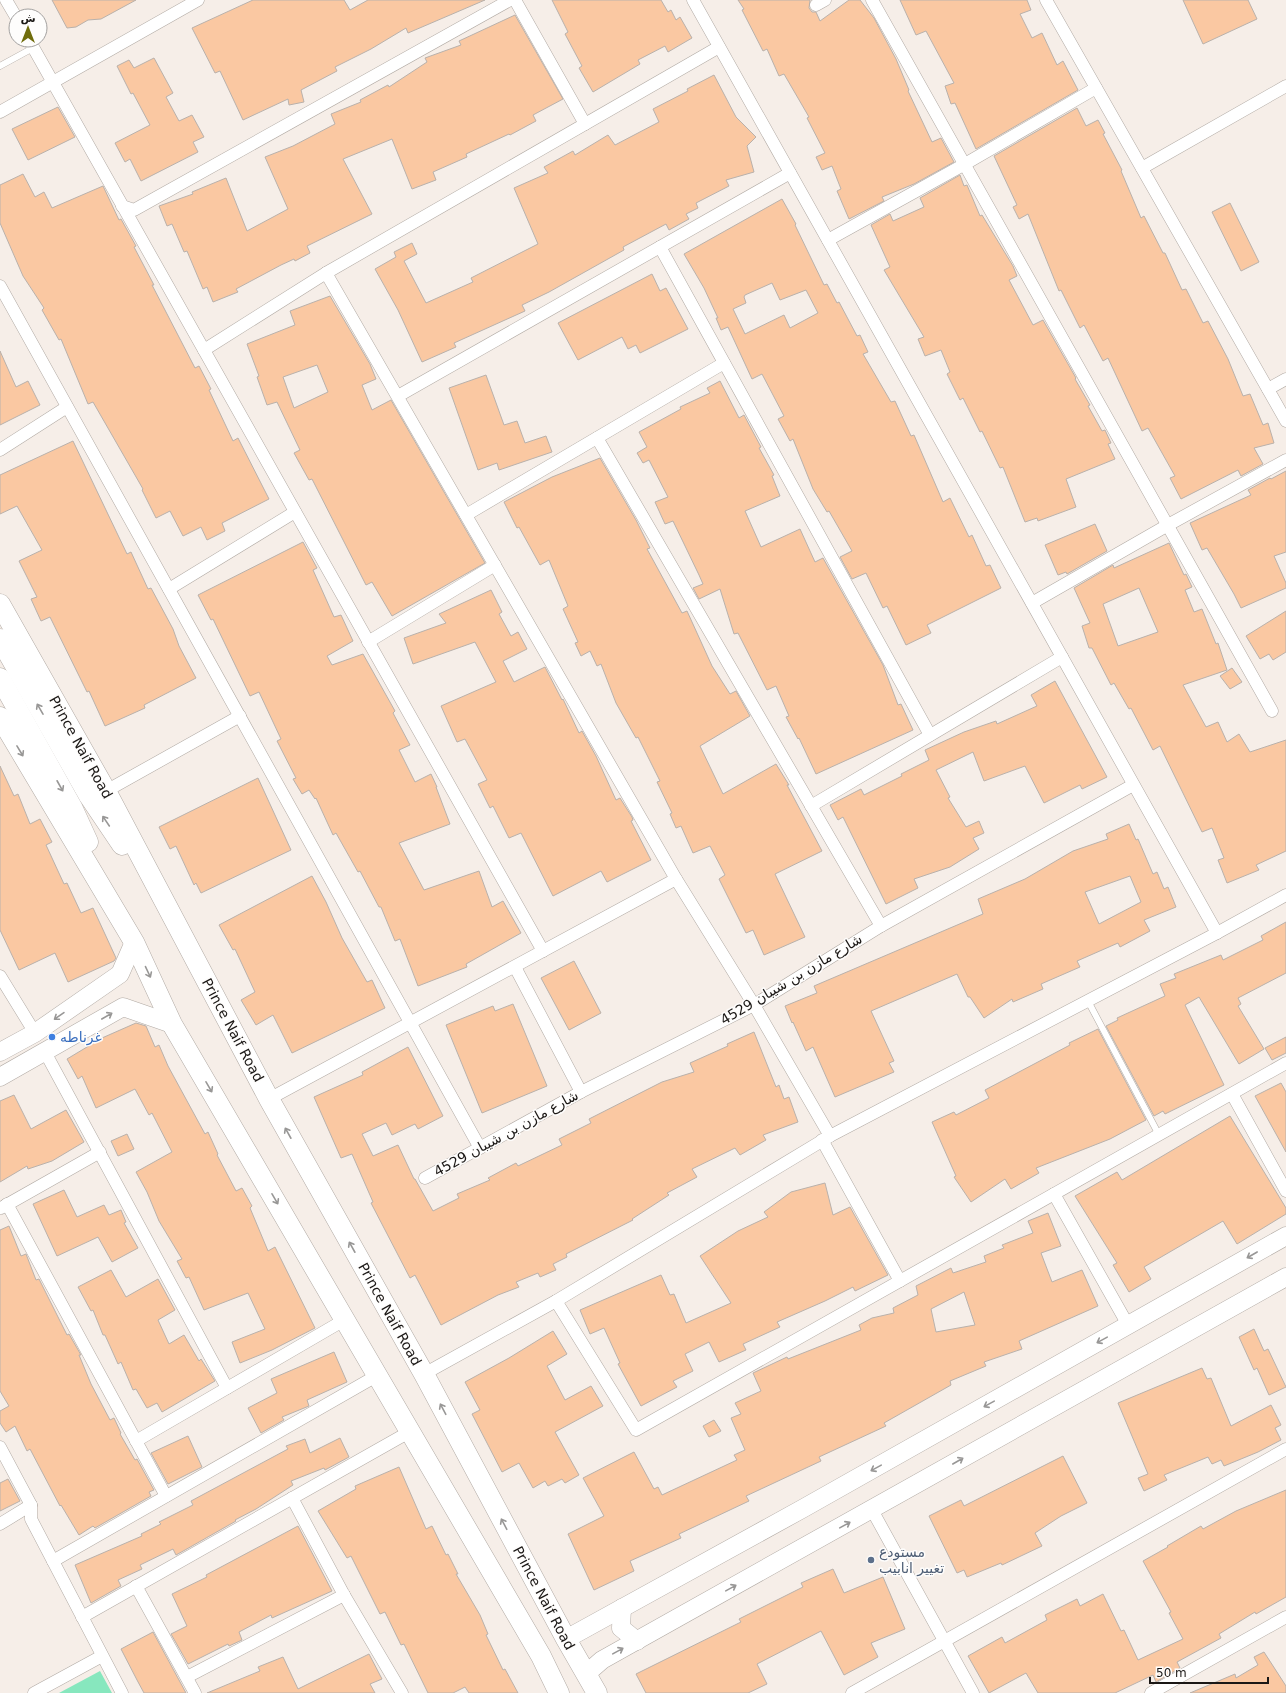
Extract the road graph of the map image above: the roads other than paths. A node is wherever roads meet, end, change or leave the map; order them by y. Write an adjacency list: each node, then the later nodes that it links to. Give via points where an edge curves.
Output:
1 (198, 0): 11 (street)
2 (510, 0): 19 (street, via 134,210)
3 (515, 0): 15 (street)
4 (693, 0): 7 (street)
5 (872, 0): 16 (street)
6 (1046, 0): 13 (street)
7 (719, 47): 15 (street); 18 (street)
8 (25, 48): 10 (lane)
9 (33, 48): 11 (street)
10 (0, 66)
11 (53, 82): 14 (street); 19 (street)
12 (1286, 86): 17 (street)
13 (1096, 88): 16 (street); 17 (street)
14 (0, 112)
15 (585, 124): 22 (street)
16 (965, 164): 20 (street); 36 (street)
17 (1142, 168): 27 (street)
18 (790, 173): 20 (street); 21 (street)
19 (122, 206): 24 (street)
20 (828, 240): 39 (street)
21 (660, 247): 25 (street); 28 (street)
22 (326, 272): 24 (street); 28 (street)
23 (0, 286): 29 (street)
24 (204, 350): 34 (street)
25 (724, 363): 31 (street); 48 (street)
26 (1286, 378): 27 (street)
27 (1268, 389): 30 (street)
28 (398, 396): 35 (street)
29 (67, 407): 32 (street); 38 (street)
30 (1286, 421)
31 (597, 438): 35 (street); 51 (street)
32 (0, 450)
33 (1286, 460): 36 (street)
34 (295, 512): 38 (street); 42 (street)
35 (466, 515): 37 (street)
36 (1168, 525): 39 (street); 45 (street)
37 (495, 565): 42 (street); 52 (street)
38 (169, 589): 46 (street)
39 (1032, 603): 43 (street)
40 (0, 604): 50 (main road, Prince Naif Road)
41 (0, 639): 56 (main road, Prince Naif Road, one-way to 41, via 89,796)
42 (368, 642): 58 (street)
43 (1062, 657): 48 (street); 49 (street)
44 (0, 678): 57 (main road, one-way to 57, via 72,807)
45 (1272, 711)
46 (240, 716): 50 (street); 63 (street)
47 (0, 717): 57 (main road, one-way to 57)
48 (930, 735): 51 (street)
49 (1133, 785): 54 (street, شارع مازن بن شيبان 4529); 55 (street)
50 (106, 791): 56 (main road, Prince Naif Road)
51 (811, 806): 54 (street)
52 (676, 879): 58 (street); 62 (street)
53 (1286, 895): 55 (street)
54 (881, 926): 62 (street, شارع مازن بن شيبان 4529)
55 (1217, 933): 61 (street)
56 (182, 935): 72 (main road, Prince Naif Road)
57 (134, 942): 64 (main road, one-way to 64); 65 (street, one-way to 65, via 120,974)
58 (543, 951): 59 (street)
59 (515, 966): 63 (street); 70 (street)
60 (0, 976): 65 (street)
61 (1088, 1001): 73 (lane); 74 (street)
62 (754, 1005): 70 (street, شارع مازن بن شيبان 4529); 74 (street)
63 (410, 1022): 72 (street); 75 (street)
64 (172, 1024): 67 (street, one-way to 64, via 123,1007); 85 (main road, one-way to 85)
65 (35, 1033): 66 (street)
66 (0, 1052)
67 (45, 1052): 69 (street); 76 (street)
68 (1286, 1063): 71 (street)
69 (0, 1077)
70 (581, 1092): 75 (street, شارع مازن بن شيبان 4529)
71 (1232, 1094): 73 (street); 78 (street)
72 (269, 1099): 87 (main road, Prince Naif Road, one-way to 72)
73 (1159, 1135): 79 (street)
74 (826, 1138): 83 (street); 84 (street)
75 (480, 1148): 77 (street, شارع مازن بن شيبان 4529)
76 (100, 1152): 80 (street); 89 (street)
77 (425, 1178)
78 (1286, 1191)
79 (1054, 1194): 83 (street); 86 (street)
80 (4, 1206): 91 (street)
81 (1286, 1236): 86 (street, one-way to 86)
82 (1286, 1277): 97 (street, one-way to 82)
83 (900, 1281): 84 (street, via 636,1430)
84 (556, 1301): 87 (street)
85 (346, 1319): 88 (main road); 89 (street)
86 (1128, 1325): 102 (street, one-way to 102)
87 (424, 1374): 105 (main road, Prince Naif Road, one-way to 87)
88 (378, 1375): 90 (main road); 94 (street)
89 (227, 1388): 91 (street)
90 (411, 1431): 95 (street); 115 (main road, via 541,1656)
91 (136, 1441): 94 (street)
92 (1, 1449): 96 (street)
93 (1286, 1449): 106 (street)
94 (166, 1496): 99 (street)
95 (292, 1498): 100 (street); 101 (street)
96 (31, 1505): 98 (street); 99 (street, via 31,1519)
97 (872, 1510): 106 (street); 107 (street, one-way to 97)
98 (0, 1524)
99 (53, 1562): 103 (street)
100 (136, 1586): 103 (street); 110 (street)
101 (344, 1595): 110 (street); 111 (street)
102 (622, 1608): 105 (street); 107 (street, via 621,1628)
103 (82, 1617): 108 (street)
104 (1286, 1617): 119 (street)
105 (566, 1639): 109 (main road, Prince Naif Road)
106 (944, 1640): 117 (street); 118 (street)
107 (637, 1641): 109 (street, one-way to 107, via 602,1660)
108 (102, 1656): 112 (street); 113 (street)
109 (586, 1674): 116 (main road, Prince Naif Road)
110 (187, 1678): 114 (street)
111 (398, 1692)
112 (34, 1693)
113 (122, 1693)
114 (195, 1693)
115 (559, 1693)
116 (597, 1693)
117 (852, 1693)
118 (973, 1693)
119 (1150, 1693)

